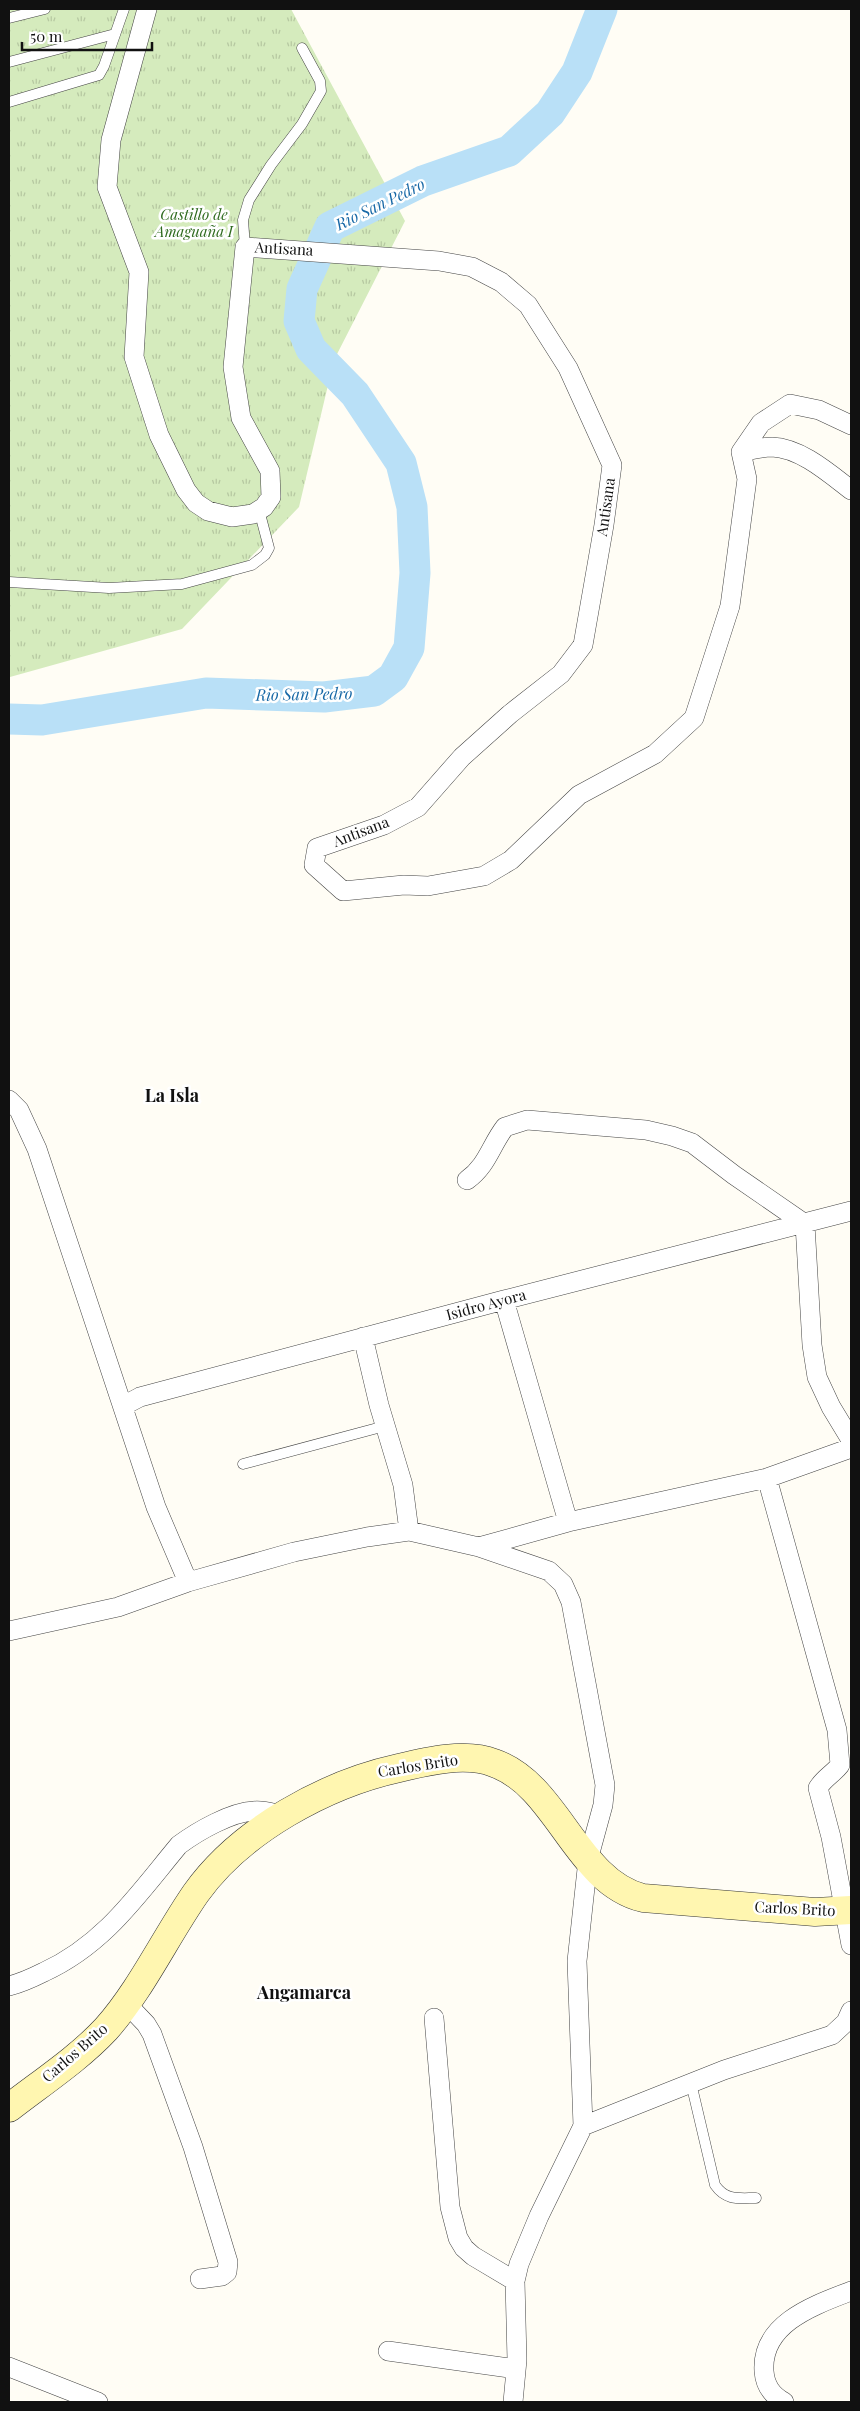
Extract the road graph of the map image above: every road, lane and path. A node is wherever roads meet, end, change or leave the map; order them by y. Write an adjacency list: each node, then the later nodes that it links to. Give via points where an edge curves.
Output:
1 (45, 9): 4 (lane)
2 (124, 9): 5 (lane)
3 (146, 9): 13 (street, via 111,140 107,188 139,272 134,357 159,435 186,490 196,503 208,511 232,517)
4 (9, 18)
5 (115, 34): 7 (lane); 8 (lane, via 99,75)
6 (302, 48): 9 (lane, via 320,81 321,91 250,200 243,220)
7 (9, 62)
8 (9, 102)
9 (245, 247): 11 (street, Antisana, via 440,261 472,267 500,282 528,305 568,368 612,465 582,644 561,674 462,757 418,807 384,825 317,848 314,865 343,891 428,886 484,876 511,860 579,795 654,754 694,718 730,606 747,479); 13 (street, Antisana, via 233,367 241,418 270,471 271,497)
10 (851, 425): 11 (street, via 819,410 790,404 761,423)
11 (741, 452): 12 (street, via 773,447 798,454)
12 (851, 490)
13 (259, 510): 14 (lane, via 269,548 252,565 182,584 109,588)
14 (9, 582)
15 (9, 1100): 21 (street, via 19,1110 37,1149)
16 (467, 1180): 18 (street, via 485,1162 498,1136 511,1123 527,1120 646,1130 692,1143)
17 (851, 1210): 18 (street, Isidro Ayora)
18 (805, 1224): 19 (street, Isidro Ayora); 23 (street, via 817,1377)
19 (504, 1300): 20 (street, Isidro Ayora); 27 (street)
20 (363, 1338): 21 (street, Isidro Ayora, via 140,1397); 22 (street)
21 (123, 1406): 30 (street, via 156,1507)
22 (385, 1426): 25 (lane); 28 (street, via 403,1485)
23 (851, 1440)
24 (851, 1448): 26 (street)
25 (243, 1464)
26 (766, 1478): 27 (street); 34 (street, via 837,1730 840,1765 818,1788)
27 (568, 1522): 29 (street)
28 (409, 1531): 29 (street); 30 (street, via 294,1552)
29 (479, 1547): 33 (street, via 549,1571 563,1584 571,1602 605,1785)
30 (188, 1582): 31 (street, via 118,1607)
31 (9, 1631)
32 (281, 1815): 33 (street, Carlos Brito, via 368,1774 419,1763 471,1758 495,1763 532,1787); 36 (street, via 254,1811 241,1813 192,1835 179,1845 109,1929 61,1964); 37 (street, Carlos Brito, via 230,1856 198,1891)
33 (588, 1860): 34 (street, Carlos Brito, via 620,1889 643,1898 815,1912); 42 (street, via 578,1960)
34 (848, 1911): 35 (street)
35 (851, 1945)
36 (9, 1986)
37 (125, 2002): 41 (street, Carlos Brito, via 106,2029 79,2054); 44 (street, via 152,2034 193,2146 228,2262 227,2272 222,2276)
38 (851, 2011): 40 (street, via 846,2022 832,2034)
39 (434, 2018): 45 (street, via 450,2207 458,2238 473,2256)
40 (690, 2083): 42 (street); 43 (lane, via 715,2185 724,2196)
41 (9, 2108)
42 (583, 2126): 45 (street, via 539,2216)
43 (756, 2198)
44 (200, 2279)
45 (515, 2281): 49 (street)
46 (851, 2291): 52 (street, via 806,2310 786,2322 775,2336 766,2353 765,2376 768,2389)
47 (388, 2351): 49 (street)
48 (9, 2368): 50 (street)
49 (516, 2369): 51 (street)
50 (98, 2402)
51 (513, 2402)
52 (784, 2402)

